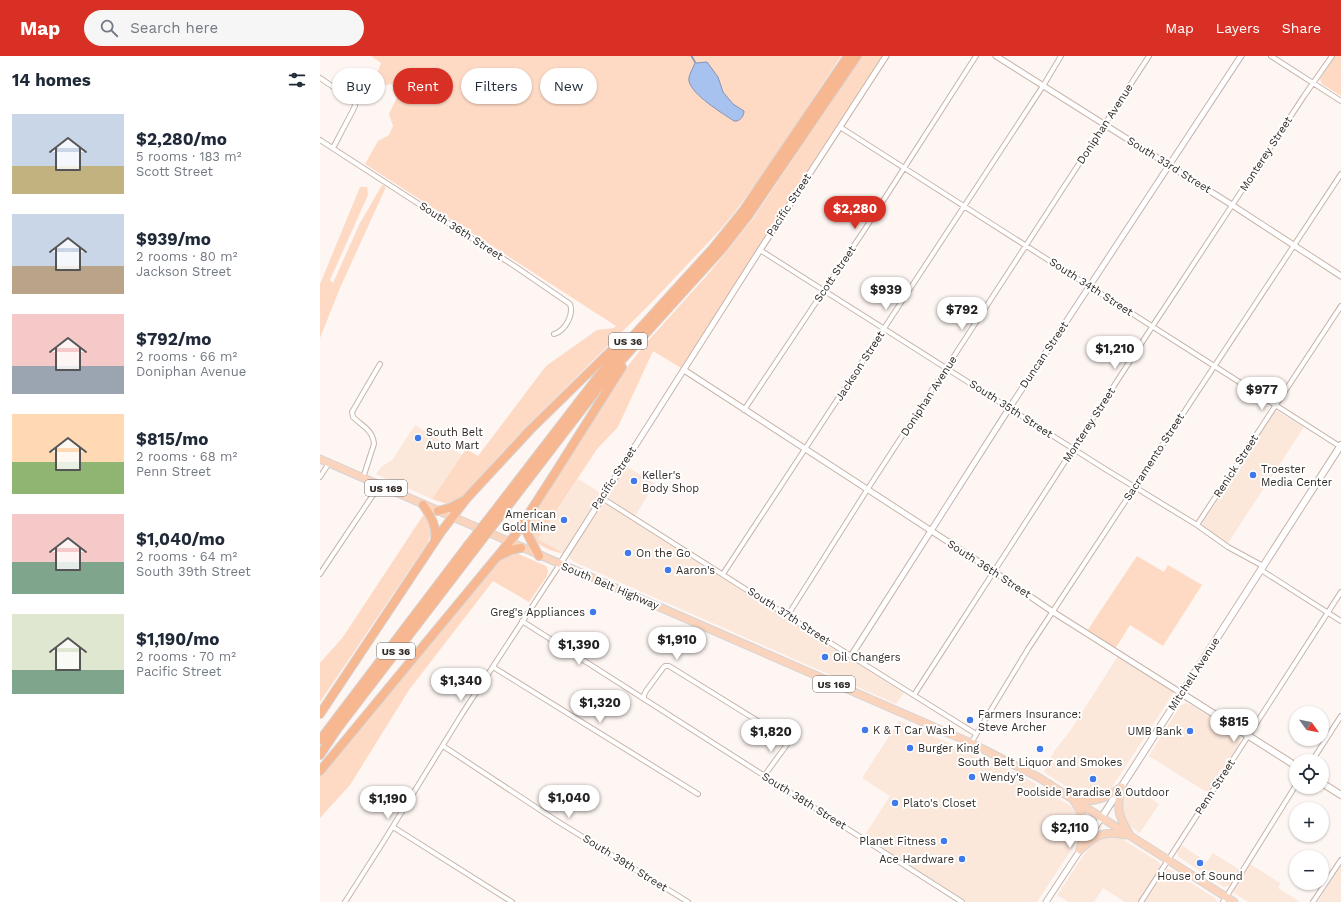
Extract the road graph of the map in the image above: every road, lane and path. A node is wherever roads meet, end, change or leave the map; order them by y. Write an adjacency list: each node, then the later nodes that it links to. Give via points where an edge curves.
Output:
1 (848, 56): 30 (highway, US 36, via 743,211)
2 (857, 56): 34 (highway, US 36, via 748,216 722,249)
3 (886, 56): 16 (street, Pacific Street)
4 (976, 56): 20 (street, Scott Street)
5 (996, 56): 13 (street, South 33rd Street)
6 (1061, 56): 13 (street, Jackson Street)
7 (1150, 56): 15 (street, Doniphan Avenue)
8 (1241, 56): 19 (street, Duncan Street)
9 (1271, 56): 12 (street)
10 (1332, 56): 12 (street, Monterey Street)
11 (320, 78): 18 (street, via 354,101 352,112)
12 (1313, 83): 14 (street); 22 (street, Monterey Street)
13 (1043, 86): 15 (street, South 33rd Street); 23 (street, Jackson Street)
14 (1341, 101)
15 (1104, 124): 19 (street, South 33rd Street); 25 (street, Doniphan Avenue)
16 (840, 127): 20 (street, South 34th Street); 26 (street, Pacific Street)
17 (320, 140): 18 (street, South 36th Street)
18 (333, 148): 35 (street, South 36th Street, via 570,304 572,312 568,321 559,333)
19 (1169, 166): 22 (street, South 33rd Street); 28 (street, Duncan Street)
20 (904, 169): 23 (street, South 34th Street); 29 (street, Scott Street)
21 (1341, 174): 24 (street, Sacramento Street)
22 (1232, 205): 24 (street, South 33rd Street); 32 (street, Monterey Street)
23 (964, 206): 25 (street, South 34th Street); 33 (street, Jackson Street)
24 (1294, 245): 27 (street, South 33rd Street); 37 (street, Sacramento Street)
25 (1027, 246): 28 (street, South 34th Street); 38 (street, Doniphan Avenue)
26 (760, 250): 29 (street, South 35th Street); 39 (street, Pacific Street)
27 (1341, 276)
28 (1090, 286): 32 (street, South 34th Street); 41 (street, Duncan Street)
29 (824, 290): 33 (street, South 35th Street); 42 (street, Scott Street)
30 (660, 306): 53 (highway, via 640,322 531,429); 57 (highway, US 36, via 590,386)
31 (1341, 306): 40 (street, Renick Street)
32 (1152, 326): 37 (street, South 34th Street); 45 (street, Monterey Street)
33 (884, 328): 38 (street, South 35th Street); 44 (street, Jackson Street)
34 (648, 330): 57 (highway, US 36); 59 (highway, via 613,380)
35 (554, 334)
36 (380, 364): 49 (street, via 352,412 353,417 370,430 374,438)
37 (1214, 366): 40 (street, South 34th Street); 51 (street, Sacramento Street)
38 (948, 368): 41 (street, South 35th Street); 52 (street, Doniphan Avenue)
39 (684, 370): 42 (street, South 36th Street); 54 (street, Pacific Street)
40 (1276, 406): 43 (street, South 34th Street); 60 (street, Renick Street)
41 (1010, 407): 45 (street, South 35th Street); 61 (street, Duncan Street)
42 (744, 410): 44 (street, South 36th Street)
43 (1341, 446): 69 (main road, Mitchell Avenue)
44 (806, 449): 52 (street, South 36th Street); 72 (street, Jackson Street)
45 (1074, 449): 51 (street, South 35th Street); 70 (street, Monterey Street)
46 (320, 459): 47 (main road, South Belt Highway / US 169)
47 (329, 463): 48 (street); 49 (main road, South Belt Highway / US 169)
48 (320, 477)
49 (363, 478): 50 (main road, South Belt Highway / US 169)
50 (379, 486): 55 (main road, South Belt Highway / US 169); 71 (street)
51 (1135, 487): 60 (street, South 35th Street); 74 (street, Sacramento Street)
52 (867, 490): 61 (street, South 36th Street); 76 (street, Doniphan Avenue)
53 (467, 498): 56 (highway); 58 (highway)
54 (602, 498): 68 (street, Pacific Street); 72 (street, South 37th Street)
55 (423, 504): 56 (main road, South Belt Highway / US 169); 62 (highway, via 435,526)
56 (438, 511): 58 (main road, South Belt Highway / US 169)
57 (497, 514): 64 (highway, US 36, bridge)
58 (452, 517): 62 (highway); 63 (main road, South Belt Highway / US 169)
59 (526, 518): 63 (highway); 66 (highway, via 527,533)
60 (1197, 526): 69 (street, South 35th Street)
61 (931, 531): 70 (street, South 36th Street); 79 (street, Duncan Street)
62 (435, 540): 84 (highway)
63 (509, 542): 65 (main road, South Belt Highway / US 169); 67 (highway)
64 (471, 547): 88 (highway, US 36); 92 (highway, US 36)
65 (521, 548): 66 (main road, South Belt Highway / US 169); 67 (highway)
66 (540, 556): 68 (main road, South Belt Highway / US 169)
67 (497, 558): 94 (highway)
68 (560, 564): 78 (street, Pacific Street); 89 (main road, South Belt Highway / US 169)
69 (1262, 568): 75 (street, South 35th Street); 81 (main road, Mitchell Avenue)
70 (993, 571): 74 (street, South 36th Street); 82 (street, Monterey Street)
71 (320, 574)
72 (723, 574): 76 (street, South 37th Street)
73 (1341, 592): 75 (street, Penn Street)
74 (1053, 612): 81 (street, South 36th Street); 86 (street, Sacramento Street)
75 (1328, 613): 77 (street, South 35th Street); 87 (street, Penn Street)
76 (788, 615): 79 (street, South 37th Street)
77 (1341, 621)
78 (522, 622): 80 (street, Pacific Street); 83 (street, South 38th Street)
79 (851, 656): 82 (street, South 37th Street)
80 (493, 667): 90 (street, Pacific Street); 98 (street)
81 (1181, 693): 87 (main road, South 36th Street); 96 (main road, Mitchell Avenue)
82 (914, 695): 86 (street, South 37th Street)
83 (644, 698): 95 (street, South 38th Street); 95 (street, via 665,666 669,666 791,739)
84 (320, 714)
85 (1341, 716): 91 (street)
86 (976, 734): 89 (street, Sacramento Street)
87 (1248, 736): 93 (main road, South 36th Street); 106 (street, Penn Street)
88 (320, 740)
89 (971, 743): 101 (main road, South Belt Highway / US 169, via 1038,777)
90 (443, 746): 103 (street, Pacific Street); 111 (street, South 39th Street, via 557,821)
91 (1317, 754)
92 (320, 755)
93 (1289, 762)
94 (320, 770)
95 (764, 776): 112 (street, South 38th Street)
96 (1121, 787): 101 (main road, via 1095,801); 102 (main road, Mitchell Avenue); 104 (main road, via 1118,811)
97 (1329, 787): 100 (main road)
98 (698, 794)
99 (1290, 794): 108 (street)
100 (1341, 795)
101 (1071, 798): 102 (main road, South Belt Highway / US 169); 105 (main road, via 1085,821)
102 (1102, 817): 104 (main road, South Belt Highway / US 169); 105 (street, Mitchell Avenue)
103 (393, 827): 109 (street, Pacific Street); 110 (street)
104 (1131, 836): 105 (main road, via 1101,834); 106 (main road, South Belt Highway / US 169)
105 (1080, 850): 113 (street, Mitchell Avenue)
106 (1168, 860): 108 (main road, South Belt Highway / US 169); 114 (street, Penn Street)
107 (1341, 860): 116 (street)
108 (1225, 900): 115 (main road, South Belt Highway / US 169)
109 (345, 902)
110 (512, 902)
111 (688, 902)
112 (962, 902)
113 (1046, 902)
114 (1141, 902)
115 (1234, 902)
116 (1313, 902)

